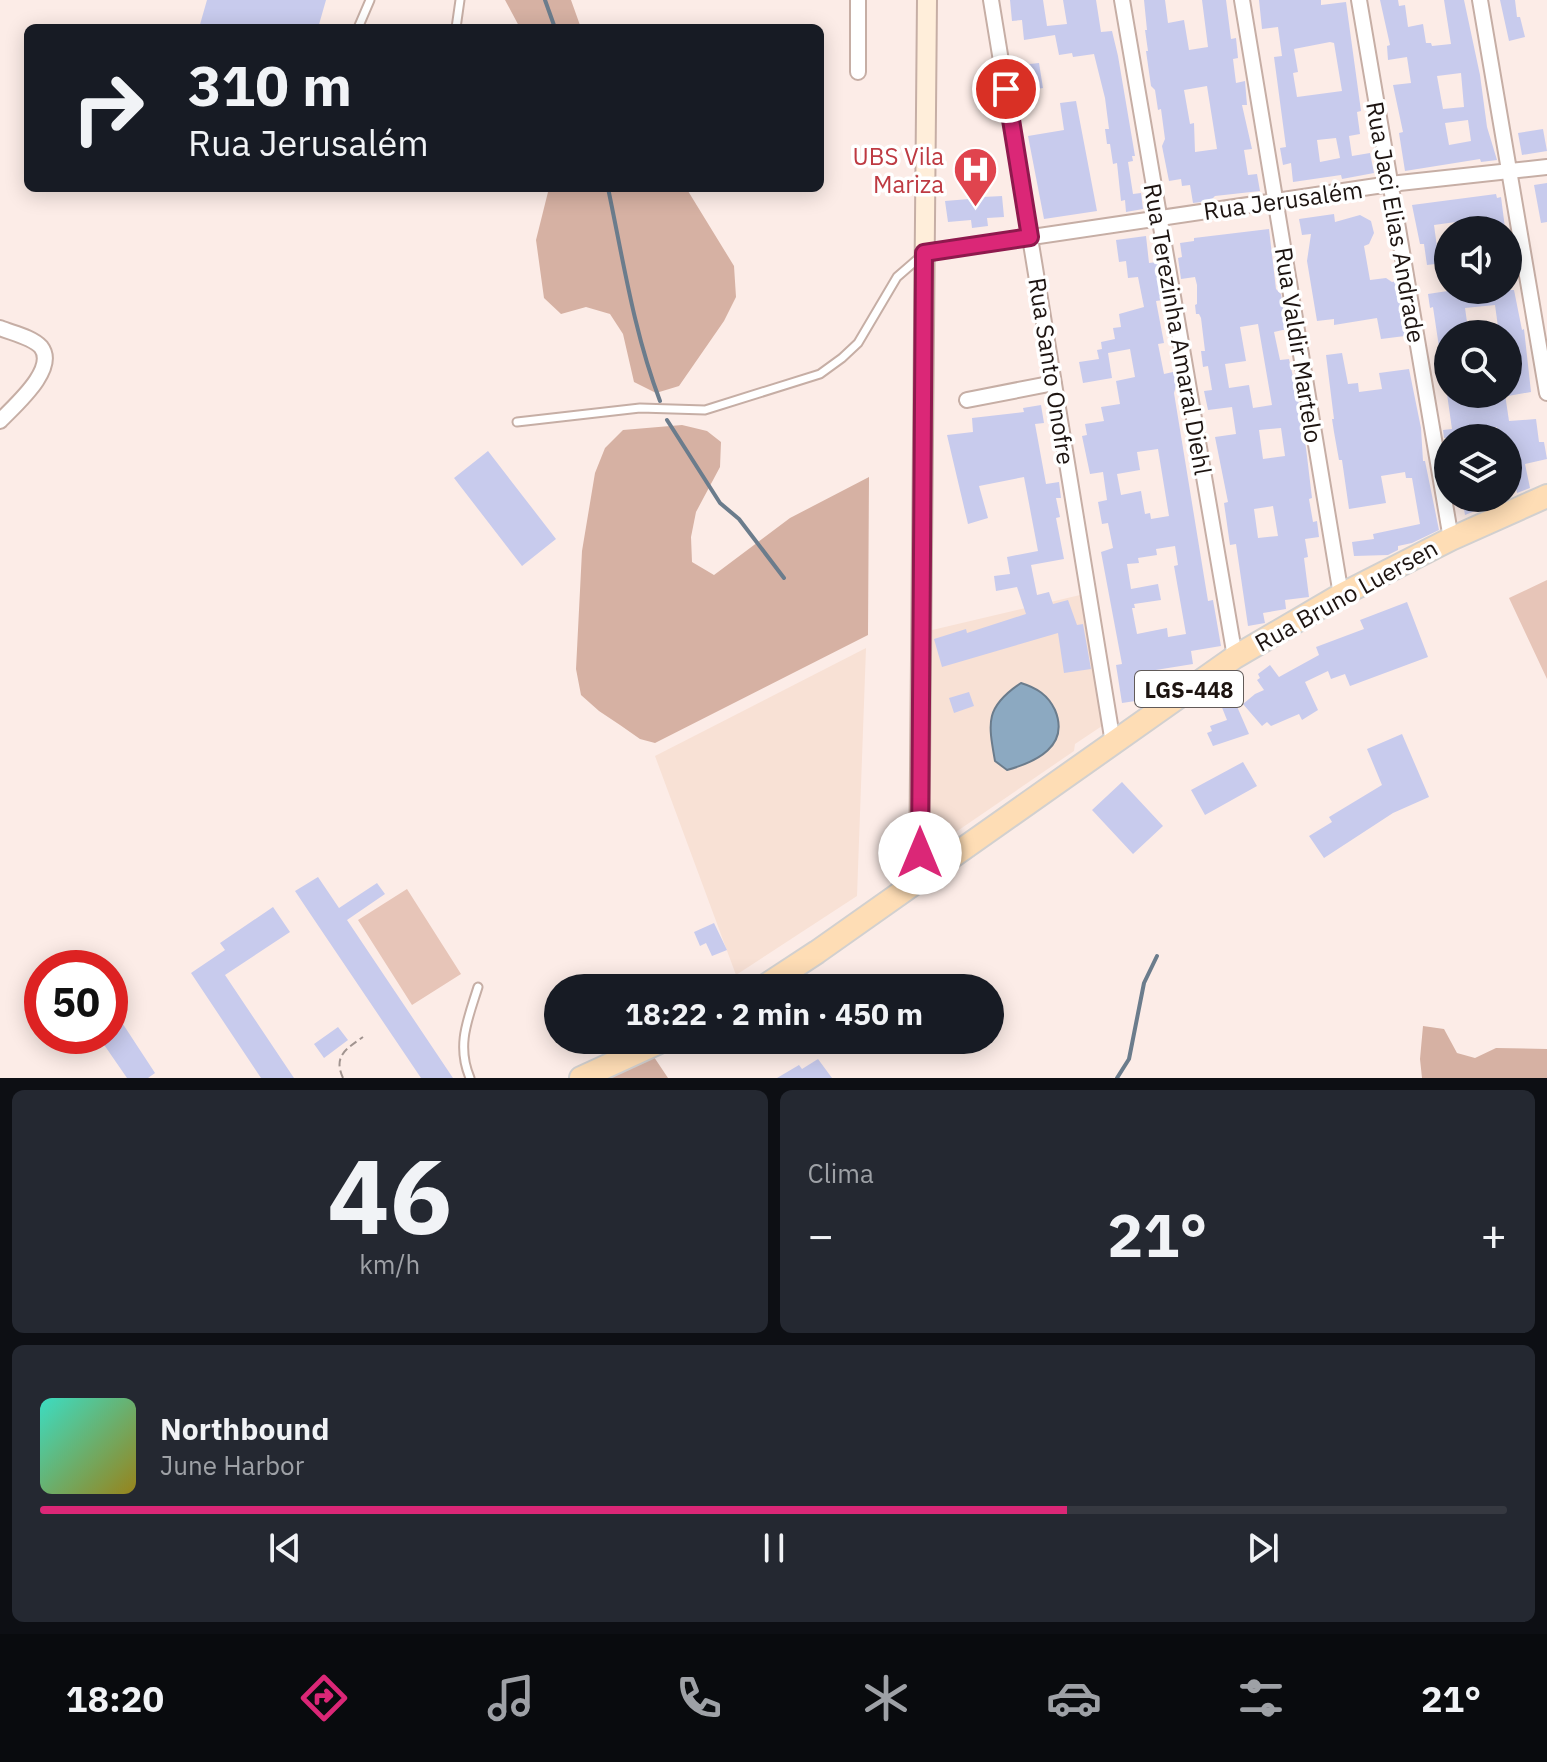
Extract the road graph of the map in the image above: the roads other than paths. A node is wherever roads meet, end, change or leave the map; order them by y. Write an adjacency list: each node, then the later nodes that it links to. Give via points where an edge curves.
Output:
1 (370, 0): 10 (lane)
2 (460, 0): 11 (lane)
3 (858, 0): 12 (street)
4 (927, 0): 19 (main road)
5 (991, 0): 18 (street, Rua Santo Onofre)
6 (1122, 0): 17 (street, Rua Terezinha Amaral Diehl)
7 (1242, 0): 16 (street, Rua Valdir Martelo)
8 (1359, 0): 15 (street, Rua Jaci Elias Andrade)
9 (1480, 0): 14 (street)
10 (360, 24)
11 (457, 24)
12 (858, 72)
13 (1547, 167): 14 (street, Rua Jerusalém)
14 (1509, 169): 15 (street, Rua Jerusalém); 22 (street)
15 (1390, 184): 16 (street, Rua Jerusalém); 27 (street, Rua Jaci Elias Andrade)
16 (1275, 201): 17 (street, Rua Jerusalém); 28 (street, Rua Valdir Martelo)
17 (1159, 218): 18 (street, Rua Jerusalém); 29 (street, Rua Terezinha Amaral Diehl)
18 (1030, 237): 19 (street, Rua Jerusalém); 21 (street, Rua Santo Onofre)
19 (924, 253): 25 (lane, via 897,277 858,343 820,374 705,410 640,408); 31 (main road)
20 (0, 328): 24 (street, via 33,341 45,357 40,377)
21 (1054, 383): 23 (street); 30 (street, Rua Santo Onofre)
22 (1547, 393)
23 (967, 400)
24 (0, 421)
25 (517, 422)
26 (1547, 496): 27 (main road, Rua Bruno Luersen / LGS-448)
27 (1451, 539): 28 (main road, Rua Bruno Luersen / LGS-448)
28 (1341, 595): 29 (main road, Rua Bruno Luersen / LGS-448)
29 (1235, 657): 30 (main road, Rua Bruno Luersen / LGS-448)
30 (1113, 743): 31 (main road, Rua Bruno Luersen / LGS-448)
31 (919, 880): 32 (main road, Rua Bruno Luersen / LGS-448)
32 (782, 974)
33 (478, 987): 35 (lane, via 463,1040)
34 (633, 1054): 36 (main road)
35 (470, 1078)
36 (581, 1078)

